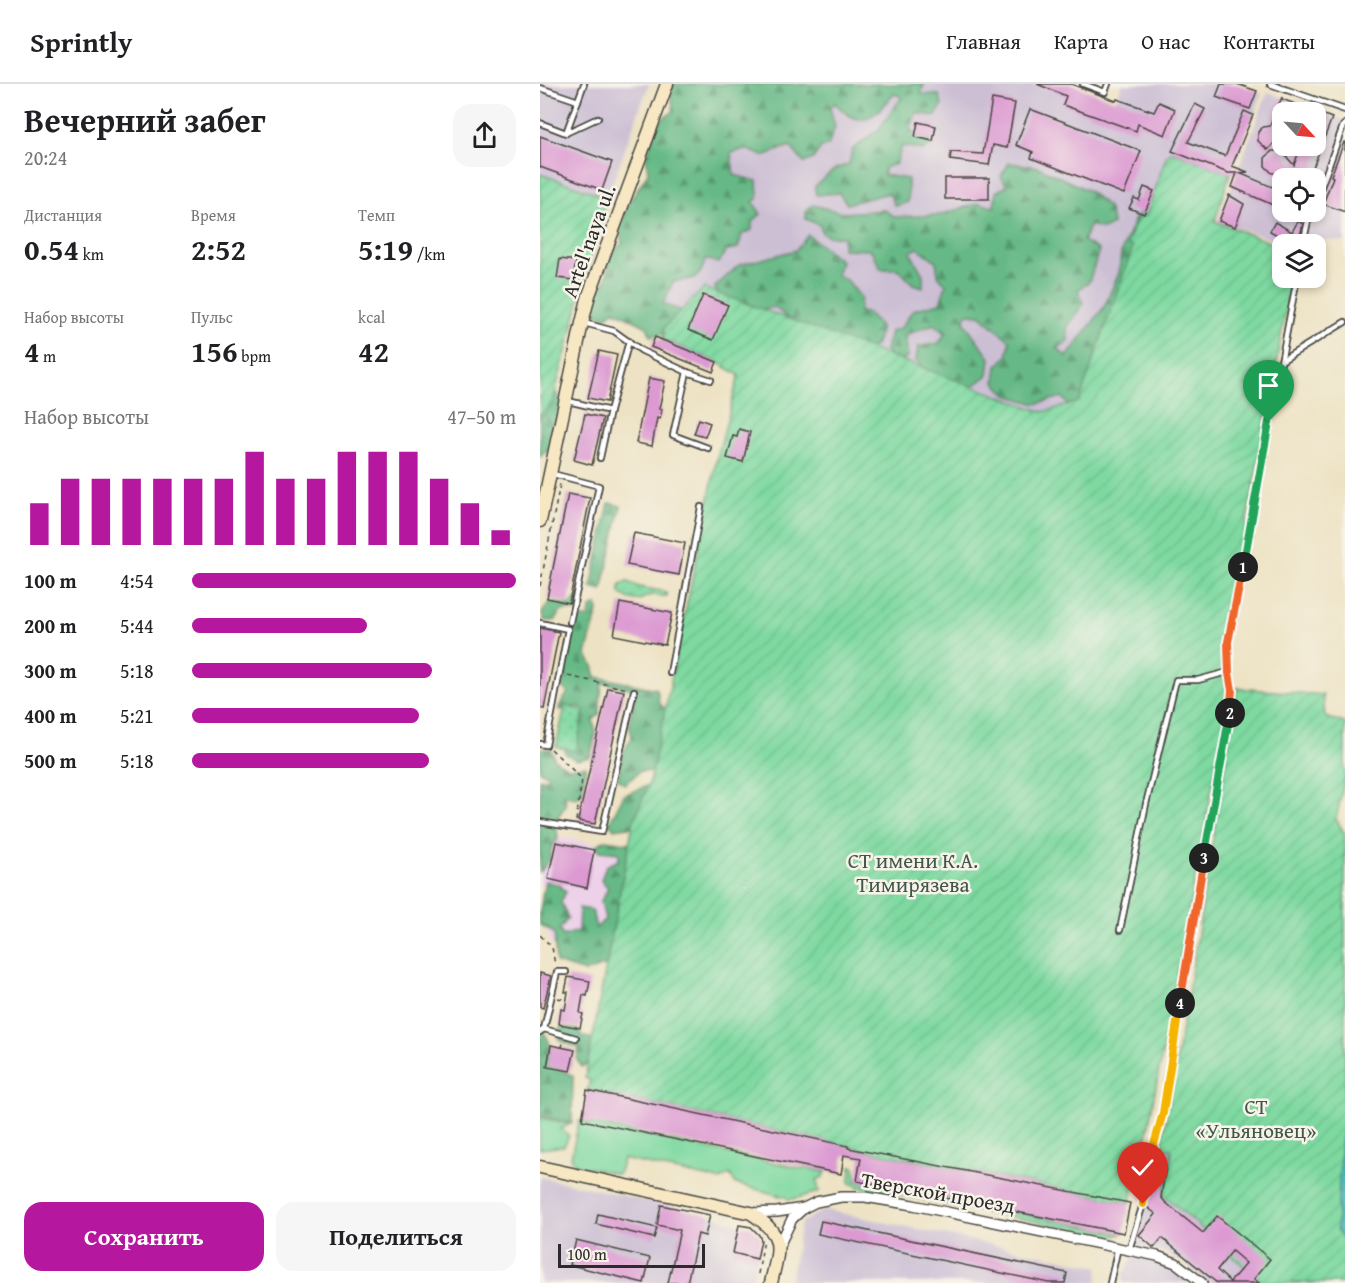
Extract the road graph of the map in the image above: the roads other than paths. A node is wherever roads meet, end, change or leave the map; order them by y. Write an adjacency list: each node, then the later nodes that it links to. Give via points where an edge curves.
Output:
1 (584, 84): 7 (lane)
2 (667, 84): 16 (street, Artel'naya ul.)
3 (1083, 84): 4 (lane, via 1105,92)
4 (1108, 84)
5 (1270, 84): 8 (lane)
6 (540, 88): 7 (lane)
7 (578, 101): 12 (lane)
8 (1345, 110)
9 (598, 118): 12 (lane)
10 (540, 123): 12 (lane)
11 (1345, 124): 13 (lane)
12 (566, 133)
13 (1326, 173)
14 (1295, 288): 18 (lane)
15 (1345, 322): 18 (lane)
16 (582, 323): 17 (lane, via 614,331); 21 (street, Artel'naya ul.)
17 (629, 341): 19 (lane); 22 (lane)
18 (1281, 361): 31 (lane, via 1228,642)
19 (687, 372): 20 (lane); 23 (lane, via 673,435)
20 (711, 380)
21 (566, 400): 22 (lane); 25 (street, Artel'naya ul.)
22 (610, 411): 24 (lane)
23 (708, 448)
24 (600, 458)
25 (550, 473): 27 (street, Artel'naya ul.); 28 (lane, via 599,486)
26 (701, 507): 30 (lane)
27 (540, 521)
28 (570, 622)
29 (540, 623): 33 (lane, via 568,629)
30 (670, 673)
31 (1229, 673): 35 (lane, via 1176,680); 44 (lane, via 1230,710 1163,1113)
32 (634, 691): 34 (lane, via 602,832)
33 (543, 744)
34 (540, 822)
35 (1120, 930)
36 (566, 972): 37 (lane, via 557,972)
37 (542, 1030): 38 (lane)
38 (576, 1038)
39 (540, 1167): 41 (street, Тверской проезд)
40 (804, 1208): 41 (street, Тверской проезд); 42 (street, Тверской проезд, via 841,1197 866,1197); 43 (street, via 792,1220)
41 (751, 1213): 43 (street, via 773,1232)
42 (1118, 1247): 44 (street, Тверской проезд); 46 (lane)
43 (778, 1248): 45 (street)
44 (1129, 1250): 47 (street, Тверской проезд, via 1176,1263)
45 (771, 1283)
46 (1110, 1283)
47 (1202, 1283)

